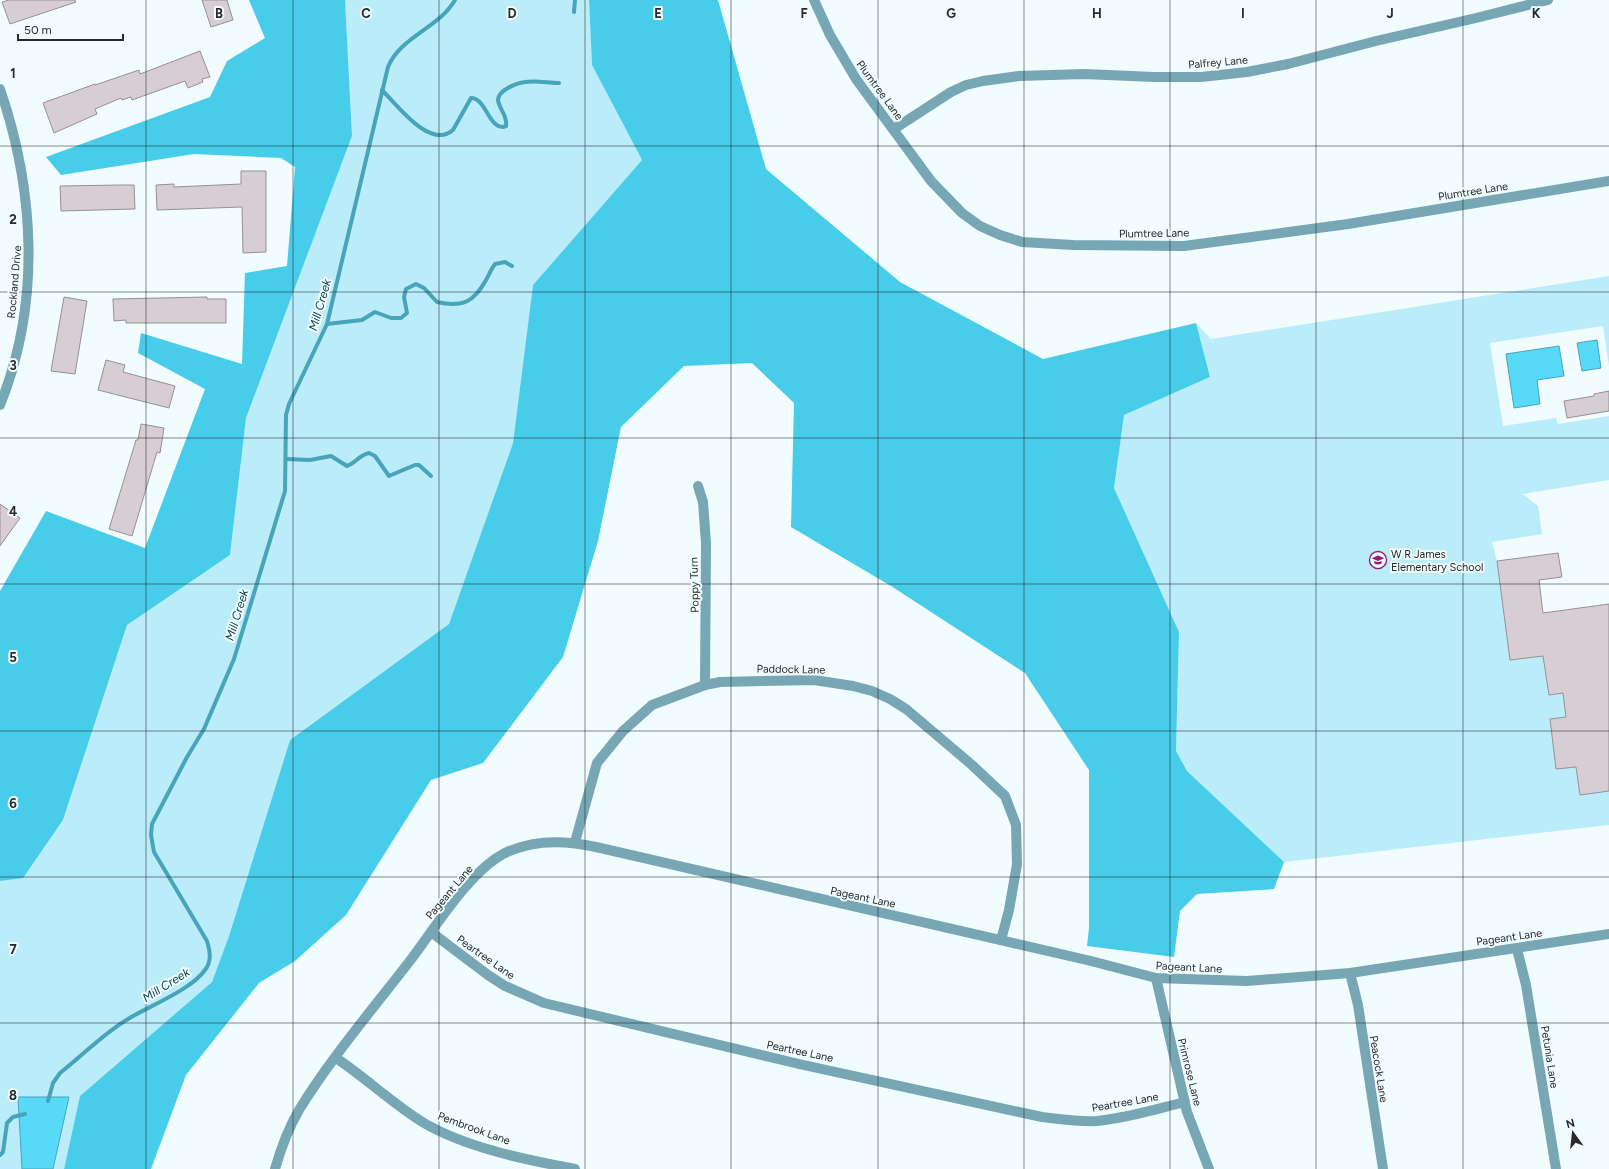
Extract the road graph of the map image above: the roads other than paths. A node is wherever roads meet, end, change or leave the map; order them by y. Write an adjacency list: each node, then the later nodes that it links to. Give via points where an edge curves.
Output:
1 (814, 0): 4 (street, Plumtree Lane, via 830,35 856,79)
2 (1548, 0): 4 (street, Palfrey Lane, via 1247,72 1201,77 1084,74 1019,76 983,81 951,92)
3 (0, 88): 6 (street, Rockland Drive, via 21,168 29,219 29,246 22,323 11,373)
4 (894, 129): 5 (street, Plumtree Lane, via 931,181 962,213 1000,236 1022,242 1087,246 1192,245 1348,224)
5 (1609, 181)
6 (0, 405)
7 (698, 486): 8 (street, Poppy Turn, via 703,502 706,543)
8 (705, 685): 9 (street, Paddock Lane, via 652,705 623,731 597,763); 12 (street, Paddock Lane, via 726,682 814,680 853,686 890,699 972,764 1005,796 1016,825 1016,864 1009,910)
9 (576, 842): 10 (street, Pageant Lane, via 541,843 504,854 472,880); 12 (street, Pageant Lane)
10 (431, 932): 16 (street, Pageant Lane); 17 (street, Peartree Lane, via 499,982 544,1003 799,1064 1042,1117 1062,1119 1103,1120)
11 (1609, 934): 13 (street, Pageant Lane)
12 (1001, 940): 15 (street, Pageant Lane)
13 (1518, 949): 14 (street, Pageant Lane); 22 (street, Petunia Lane)
14 (1350, 973): 15 (street, Pageant Lane, via 1247,981); 21 (street, Peacock Lane, via 1358,1005)
15 (1156, 978): 17 (street, Primrose Lane)
16 (336, 1058): 18 (street, Pageant Lane, via 289,1129); 19 (street, Pembrook Lane, via 424,1122 441,1131 499,1151)
17 (1185, 1102): 20 (street, Primrose Lane)
18 (275, 1169)
19 (575, 1169)
20 (1209, 1169)
21 (1383, 1169)
22 (1556, 1169)

